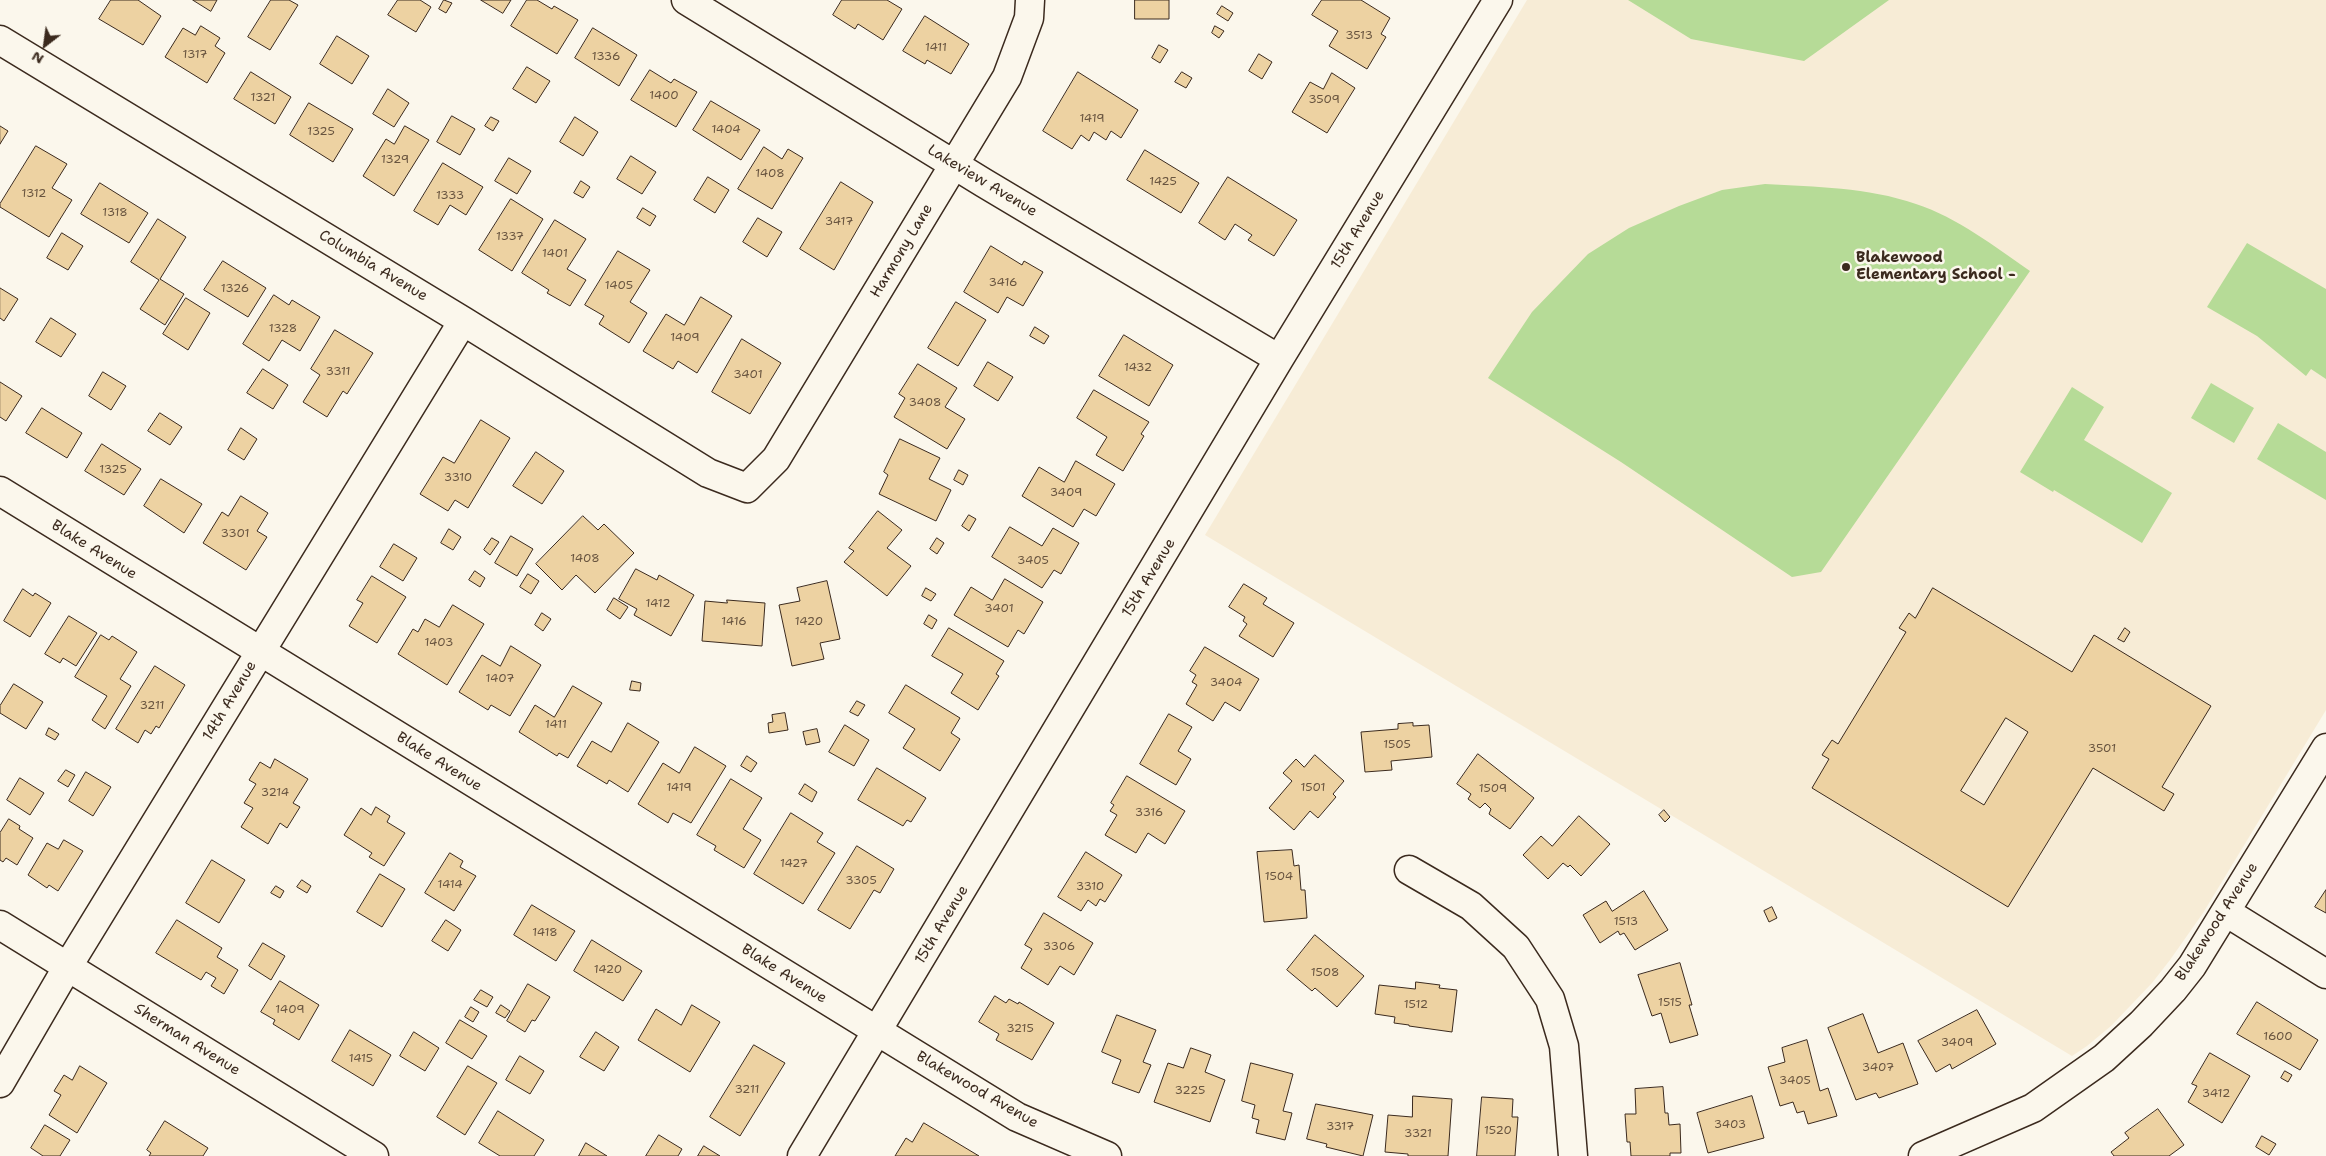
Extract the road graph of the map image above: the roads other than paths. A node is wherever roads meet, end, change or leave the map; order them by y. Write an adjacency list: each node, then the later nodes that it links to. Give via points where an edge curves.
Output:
1 (686, 0): 5 (street, Lakeview Avenue)
2 (1030, 0): 5 (street, Harmony Lane, via 1029,18 1007,77)
3 (1498, 0): 7 (street, 15th Avenue)
4 (0, 40): 6 (street, Columbia Avenue)
5 (955, 165): 7 (street, Lakeview Avenue); 8 (street, Harmony Lane, via 776,459)
6 (463, 321): 8 (street, Columbia Avenue, via 708,474); 10 (street, 14th Avenue)
7 (1279, 360): 17 (street, 15th Avenue)
8 (747, 488)
9 (0, 491): 10 (street, Blake Avenue)
10 (260, 652): 15 (street, 14th Avenue); 17 (street, Blake Avenue)
11 (2326, 748): 13 (street, Blakewood Avenue)
12 (1409, 870): 23 (street, via 1471,906 1516,947 1550,999 1564,1046)
13 (2226, 912): 16 (street); 19 (street, Blakewood Avenue, via 2173,990 2104,1058 2034,1108)
14 (0, 925): 15 (street, Sherman Avenue)
15 (68, 966): 18 (street, 14th Avenue); 20 (street, Sherman Avenue)
16 (2326, 974)
17 (878, 1032): 21 (street, 15th Avenue); 22 (street, Blakewood Avenue, via 1017,1117)
18 (0, 1082)
19 (1934, 1154)
20 (374, 1156)
21 (802, 1156)
22 (1107, 1156)
23 (1573, 1156)

